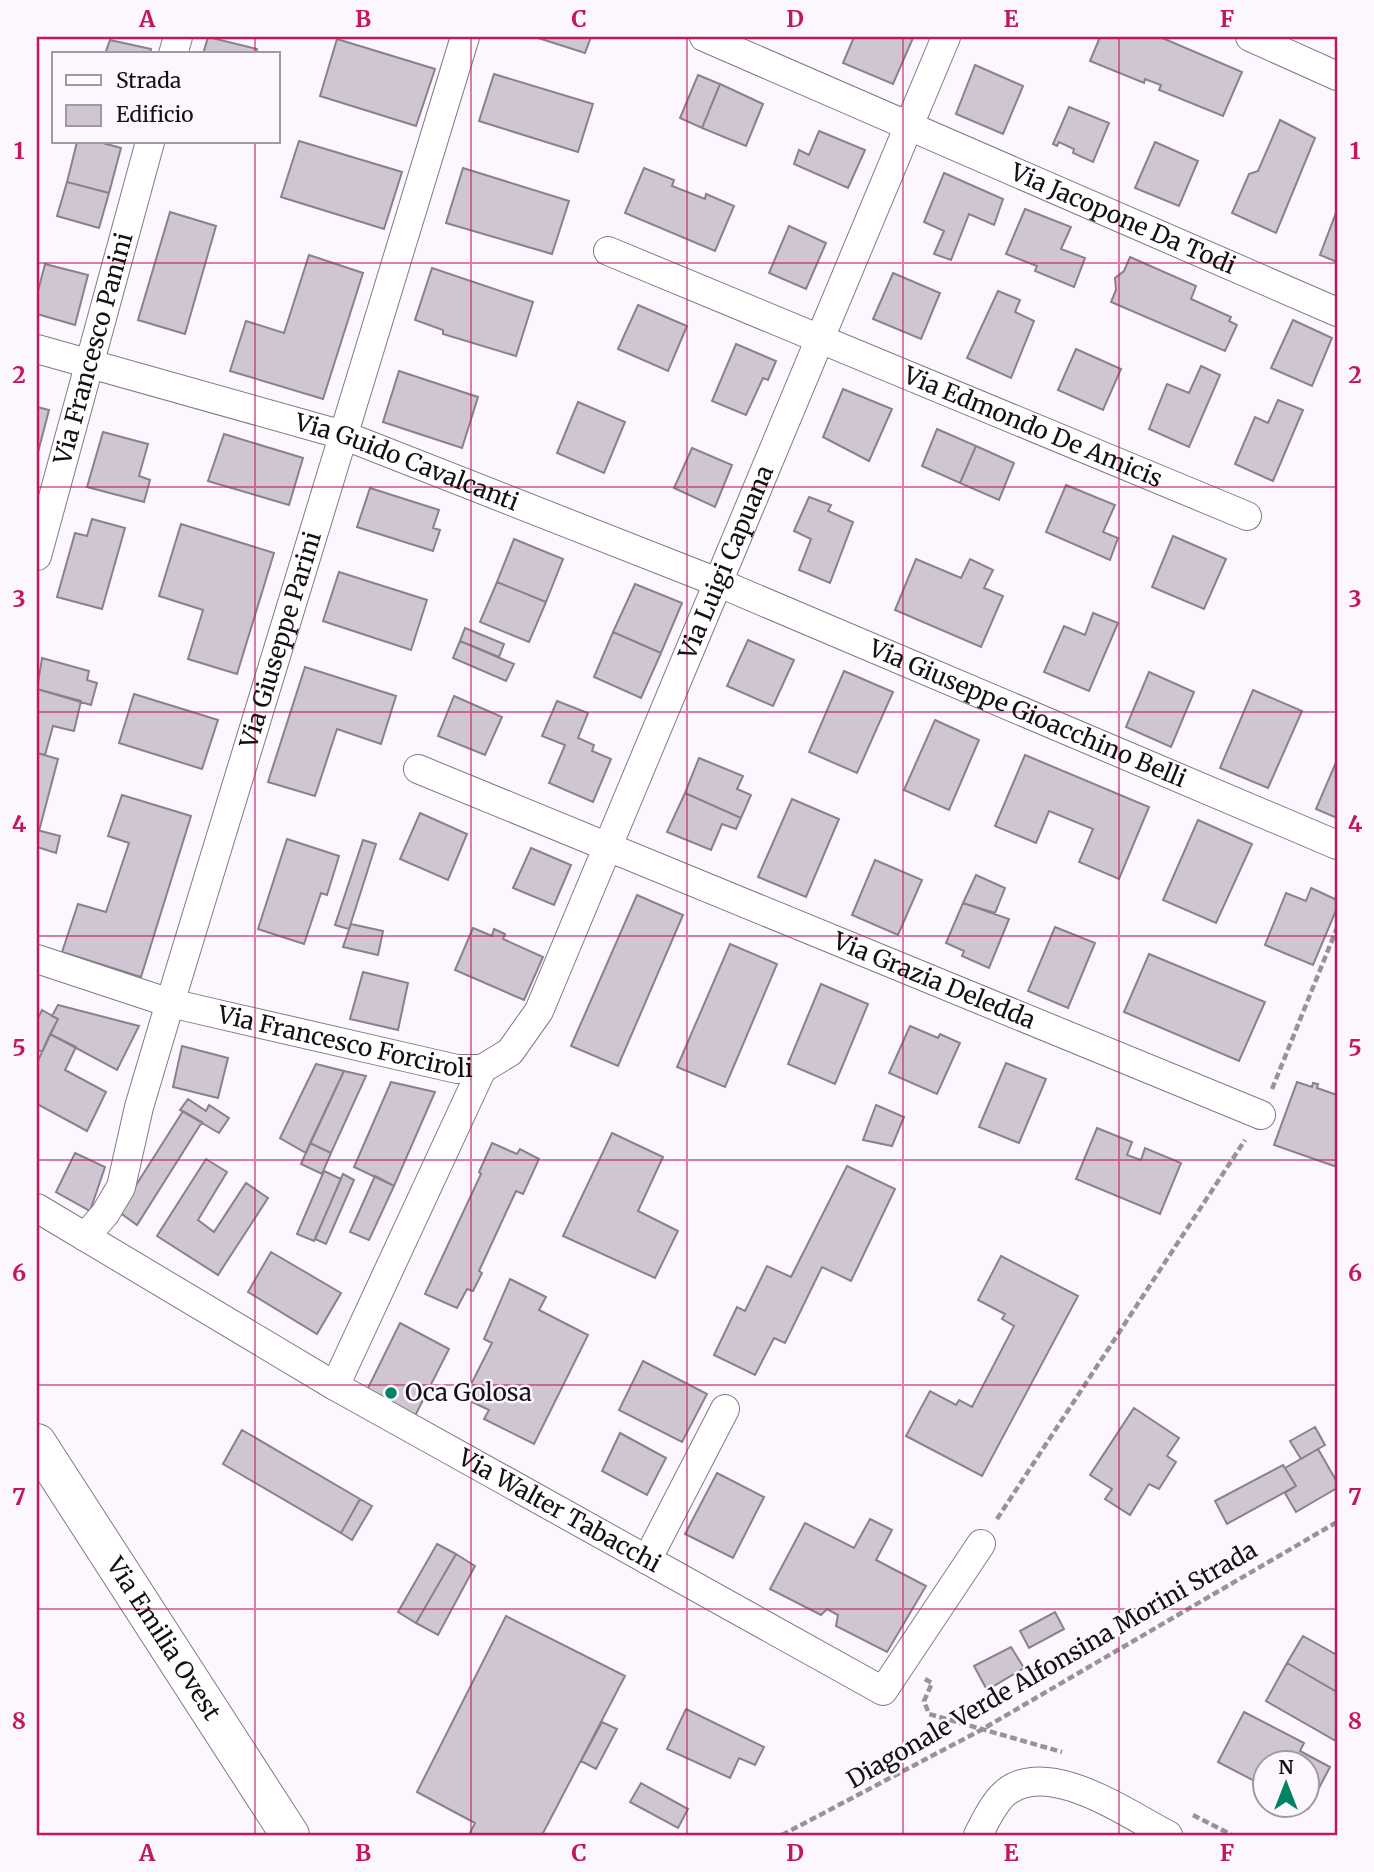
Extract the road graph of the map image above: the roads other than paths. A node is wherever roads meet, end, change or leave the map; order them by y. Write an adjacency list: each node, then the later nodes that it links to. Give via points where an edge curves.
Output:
1 (465, 37): 13 (street, Via Giuseppe Parini)
2 (704, 37): 6 (street, Via Jacopone Da Todi)
3 (946, 37): 6 (street, Via Luigi Capuana)
4 (1250, 37): 5 (street)
5 (1337, 76)
6 (909, 125): 9 (street, Via Jacopone Da Todi); 10 (street, Via Luigi Capuana)
7 (149, 144): 12 (street, Via Francesco Panini)
8 (608, 251): 10 (street, Via Edmondo De Amicis)
9 (1337, 312)
10 (820, 339): 14 (street, Via Edmondo De Amicis); 16 (street, Via Luigi Capuana)
11 (37, 349): 12 (street, Via Guido Cavalcanti)
12 (90, 365): 13 (street, Via Guido Cavalcanti); 15 (street, Via Francesco Panini)
13 (343, 435): 16 (street, Via Guido Cavalcanti); 21 (street, Via Giuseppe Parini)
14 (1247, 516)
15 (37, 556)
16 (717, 582): 18 (street, Via Giuseppe Gioacchino Belli); 19 (street, Via Luigi Capuana)
17 (418, 769): 19 (street, Via Grazia Deledda)
18 (1337, 845)
19 (607, 847): 22 (street, Via Luigi Capuana, via 539,1011 510,1052); 23 (street, Via Grazia Deledda)
20 (37, 958): 21 (street, Via Francesco Forciroli)
21 (170, 1003): 22 (street, Via Francesco Forciroli, via 457,1069); 27 (street, Via Giuseppe Parini, via 121,1187)
22 (482, 1069): 28 (street, Via Francesco Forciroli)
23 (1261, 1115)
24 (37, 1208): 27 (street, Via Walter Tabacchi)
25 (37, 1214): 27 (street, Via Walter Tabacchi)
26 (37, 1230): 27 (street, Via Walter Tabacchi)
27 (86, 1237): 28 (street, Via Walter Tabacchi)
28 (335, 1387): 32 (street, Via Walter Tabacchi)
29 (725, 1409): 32 (street)
30 (37, 1443): 33 (main road, Via Emilia Ovest)
31 (981, 1544): 32 (street, Via Walter Tabacchi, via 883,1691)
32 (647, 1560)
33 (290, 1835)
34 (978, 1835): 35 (street, via 1003,1795 1034,1781 1068,1784)
35 (1168, 1835)

